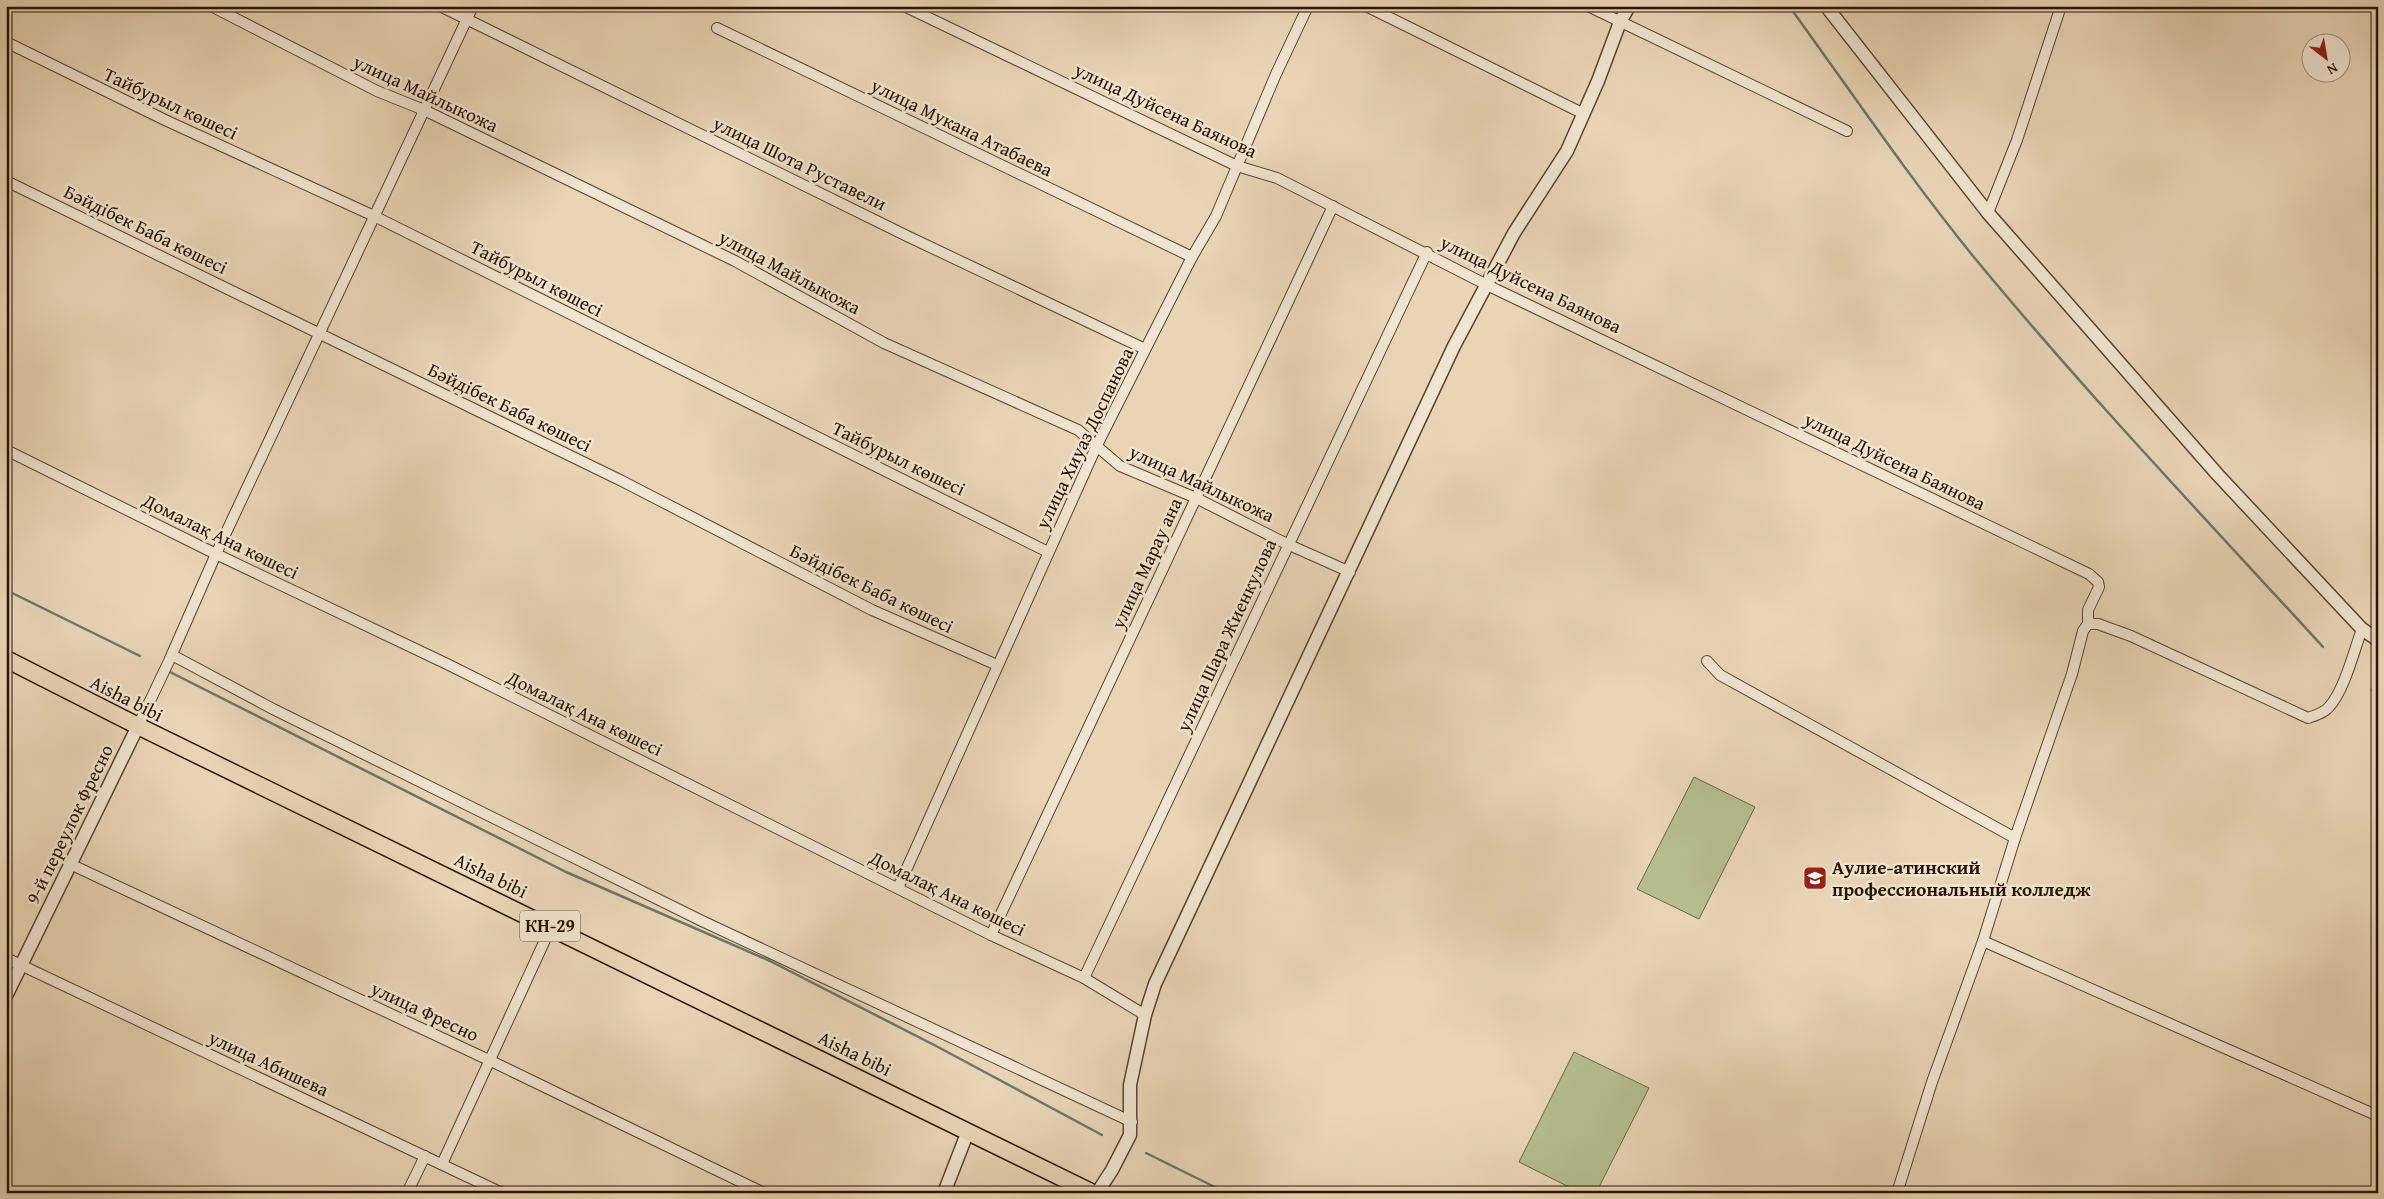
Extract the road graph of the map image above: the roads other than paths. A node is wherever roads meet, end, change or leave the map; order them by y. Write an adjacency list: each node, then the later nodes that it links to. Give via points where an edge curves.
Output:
1 (211, 6): 15 (street, улица Майлыкожа, via 377,91)
2 (440, 6): 11 (street, улица Шота Руставели)
3 (473, 6): 11 (street)
4 (904, 6): 18 (street, улица Дуйсена Баянова)
5 (1308, 6): 18 (street, улица Хиуаз Доспанова)
6 (1366, 6): 16 (street)
7 (1588, 6): 12 (street)
8 (1628, 6): 12 (street)
9 (1826, 6): 21 (street)
10 (2061, 6): 21 (street, via 2017,140)
11 (467, 18): 15 (street); 27 (street, улица Шота Руставели, via 907,236)
12 (1620, 22): 16 (street); 17 (street)
13 (717, 28): 24 (street, улица Мукана Атабаева)
14 (6, 42): 22 (street, Тайбурыл көшесі, via 165,120)
15 (424, 110): 22 (street); 28 (street, улица Майлыкожа, via 735,261 884,343 1078,430)
16 (1584, 114): 25 (street, via 1567,151 1534,198)
17 (1847, 130)
18 (1237, 166): 20 (street, улица Дуйсена Баянова, via 1277,178); 24 (street, улица Хиуаз Доспанова, via 1216,216)
19 (6, 181): 26 (street, Бәйдібек Баба көшесі)
20 (1333, 206): 23 (street, улица Дуйсена Баянова); 30 (street, улица Марау ана)
21 (1988, 213): 36 (street, via 2218,475)
22 (374, 216): 26 (street); 32 (street, Тайбурыл көшесі)
23 (1426, 252): 25 (street, улица Дуйсена Баянова); 31 (street, улица Шара Жиенкулова)
24 (1192, 258): 27 (street, улица Хиуаз Доспанова)
25 (1488, 285): 34 (street, via 1454,346); 35 (street, улица Дуйсена Баянова, via 2089,574 2099,587 2088,610)
26 (318, 334): 33 (street); 41 (street, Бәйдібек Баба көшесі, via 622,481 872,610)
27 (1145, 349): 28 (street, улица Хиуаз Доспанова)
28 (1097, 445): 30 (street, улица Майлыкожа, via 1120,466); 32 (street, улица Хиуаз Доспанова)
29 (6, 450): 33 (street, Домалақ Ана көшесі)
30 (1196, 498): 31 (street, улица Майлыкожа); 47 (street, улица Марау ана)
31 (1287, 544): 34 (street, улица Майлыкожа); 51 (street, улица Шара Жиенкулова)
32 (1048, 552): 41 (street, улица Хиуаз Доспанова)
33 (216, 554): 38 (street); 45 (street, Домалақ Ана көшесі, via 430,656)
34 (1350, 572): 53 (street, via 1155,984)
35 (2088, 624): 36 (street, via 2098,624 2131,636 2308,718 2330,706); 43 (street)
36 (2362, 630): 37 (street)
37 (2378, 640)
38 (170, 658): 42 (street); 56 (street, via 702,922)
39 (6, 659): 42 (main road, Aisha bibi / КН-29)
40 (1707, 661): 43 (street, via 1720,675)
41 (997, 665): 45 (street, улица Хиуаз Доспанова)
42 (138, 726): 44 (street, 9-й переулок Фресно); 46 (main road, Aisha bibi / КН-29)
43 (2015, 838): 48 (street)
44 (70, 864): 50 (street, 9-й переулок Фресно); 54 (street, улица Фресно)
45 (898, 888): 47 (street, Домалақ Ана көшесі)
46 (551, 927): 54 (street); 57 (main road, Aisha bibi / КН-29)
47 (991, 935): 51 (street, Домалақ Ана көшесі)
48 (1982, 941): 55 (street); 65 (street)
49 (6, 958): 50 (street, улица Абишева)
50 (22, 966): 52 (street, 9-й переулок Фресно); 58 (street, улица Абишева)
51 (1084, 978): 53 (street, Домалақ Ана көшесі)
52 (6, 996)
53 (1146, 1015): 56 (street, via 1130,1085)
54 (491, 1061): 59 (street); 62 (street, улица Фресно)
55 (2378, 1116)
56 (1131, 1129): 64 (street, via 1112,1170)
57 (968, 1131): 63 (street); 64 (main road, Aisha bibi / КН-29)
58 (425, 1156): 59 (street, улица Абишева); 60 (street)
59 (442, 1164): 61 (street, улица Абишева)
60 (407, 1193)
61 (502, 1193)
62 (764, 1193)
63 (944, 1193)
64 (1095, 1193)
65 (1897, 1193)

